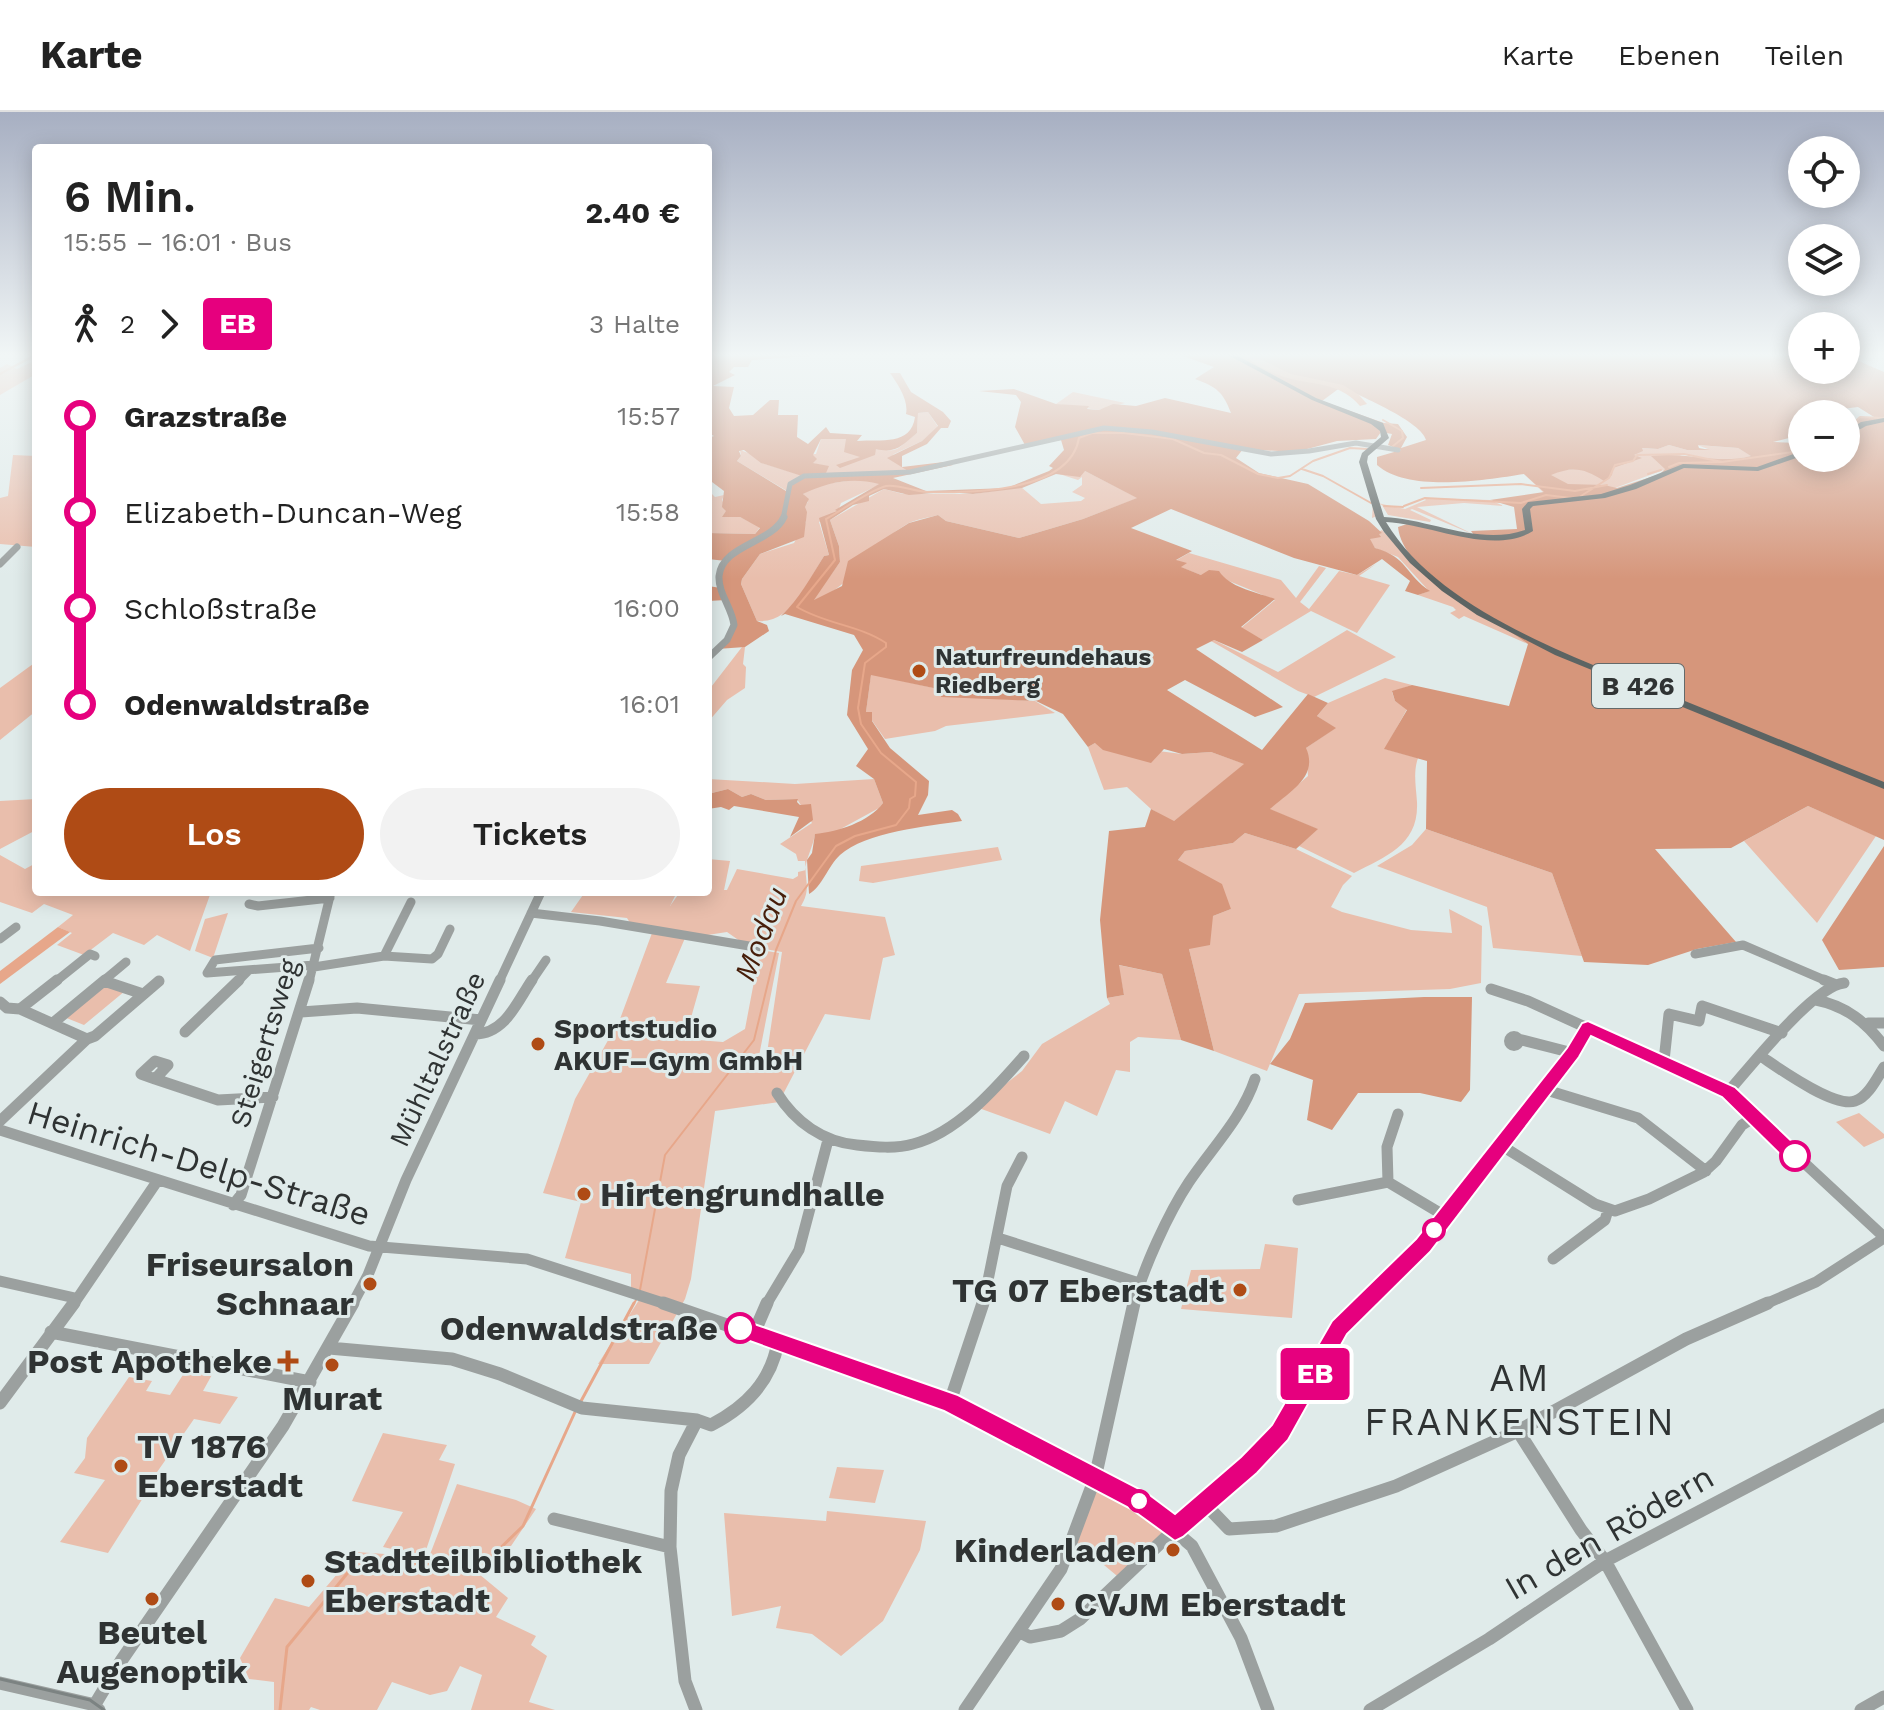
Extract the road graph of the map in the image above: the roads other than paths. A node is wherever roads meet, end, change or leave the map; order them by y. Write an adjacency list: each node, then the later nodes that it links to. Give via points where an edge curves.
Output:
1 (1097, 430): 14 (street, via 910,472 797,479 788,487 779,526 721,568 734,625)
2 (1136, 430): 4 (street, via 1275,453 1347,442)
3 (1383, 430): 4 (main road, B 426, via 1389,439)
4 (1382, 448): 6 (main road, B 426, via 1368,462); 6 (main road, B 426, via 1363,462)
5 (1788, 458): 9 (main road, via 1758,469 1683,466 1602,496 1531,504 1526,509 1529,531 1512,537 1489,538)
6 (1376, 496): 7 (main road, B 426)
7 (1384, 520): 8 (main road); 9 (main road); 10 (main road, B 426); 12 (main road, B 426)
8 (1401, 522): 9 (main road); 10 (main road)
9 (1420, 522)
10 (1393, 532): 12 (main road, B 426)
11 (17, 547): 13 (street)
12 (1402, 548): 15 (main road, B 426, via 1444,588 1528,638)
13 (0, 564)
14 (712, 654)
15 (1884, 786)
16 (323, 896): 20 (street)
17 (330, 896): 25 (street, Steigertsweg)
18 (539, 896): 21 (street, Mühltalstraße)
19 (411, 902): 29 (street)
20 (249, 904)
21 (531, 913): 26 (street); 42 (street, Mühltalstraße)
22 (16, 927): 24 (street)
23 (450, 929): 29 (street, via 432,959)
24 (0, 939)
25 (319, 948): 32 (street, Steigertsweg); 33 (street, via 212,961 207,974)
26 (761, 948)
27 (1695, 954): 38 (street, via 1743,945 1839,984)
28 (95, 956): 40 (street, via 90,954)
29 (384, 956): 32 (street)
30 (546, 960): 49 (street, via 500,1027 490,1034)
31 (126, 962): 34 (street)
32 (314, 966): 33 (street); 41 (street, Steigertsweg)
33 (248, 971): 47 (street)
34 (104, 981): 37 (street); 43 (street)
35 (159, 981): 37 (street)
36 (1491, 989): 46 (street)
37 (143, 994): 50 (street)
38 (1816, 1000): 44 (street); 48 (street)
39 (2, 1008): 40 (street)
40 (20, 1009): 43 (street)
41 (301, 1012): 42 (street, via 357,1008); 63 (street, Steigertsweg)
42 (476, 1020): 49 (street, Mühltalstraße)
43 (53, 1023): 50 (street)
44 (1868, 1023): 45 (street); 52 (street)
45 (1884, 1023)
46 (1588, 1027): 53 (street); 56 (street)
47 (185, 1032)
48 (1782, 1033): 55 (street); 56 (street, via 1702,1006 1699,1021 1669,1014)
49 (475, 1034): 80 (street, Mühltalstraße, via 406,1180)
50 (87, 1039): 66 (street)
51 (1518, 1039): 53 (street)
52 (1884, 1046)
53 (1573, 1053): 60 (street)
54 (1024, 1056): 68 (street, via 983,1099 917,1144 898,1148)
55 (1762, 1057): 57 (street, via 1849,1102 1858,1100); 61 (street)
56 (1664, 1061): 61 (street)
57 (1884, 1067)
58 (155, 1079): 63 (street, via 226,1101)
59 (1255, 1079): 83 (street, via 1254,1091 1172,1211)
60 (1543, 1089): 69 (street); 71 (street, via 1638,1118)
61 (1728, 1092): 65 (street)
62 (777, 1093): 68 (street, via 785,1107)
63 (273, 1097): 75 (street, Steigertsweg, via 241,1195)
64 (1398, 1114): 73 (street, via 1391,1123)
65 (1756, 1116): 71 (street, via 1744,1123); 79 (street)
66 (0, 1121)
67 (0, 1130): 72 (street, Heinrich-Delp-Straße)
68 (828, 1140): 86 (street, via 799,1250)
69 (1499, 1144): 76 (street); 77 (street)
70 (1022, 1157): 78 (street, via 1004,1192)
71 (1706, 1171): 76 (street, via 1622,1210)
72 (158, 1180): 75 (street, Heinrich-Delp-Straße); 84 (street)
73 (1388, 1182): 74 (street); 77 (street)
74 (1298, 1200)
75 (233, 1205): 80 (street, Heinrich-Delp-Straße)
76 (1608, 1210): 81 (street, via 1605,1220)
77 (1445, 1216): 96 (street, via 1411,1259 1339,1328 1272,1442)
78 (998, 1238): 83 (street); 90 (street, via 969,1357)
79 (1884, 1238): 94 (street, via 1816,1282 1686,1339)
80 (381, 1248): 86 (street, Heinrich-Delp-Straße, via 527,1259); 88 (street, Mühltalstraße)
81 (1553, 1259)
82 (0, 1281): 84 (street)
83 (1139, 1283): 95 (street)
84 (75, 1298): 85 (street)
85 (51, 1332): 89 (street); 91 (street)
86 (754, 1333): 87 (street, Heinrich-Delp-Straße)
87 (778, 1342): 90 (street, Heinrich-Delp-Straße); 92 (street, via 757,1393 747,1403 711,1425)
88 (329, 1348): 89 (street, Mühltalstraße); 92 (street, via 452,1359 577,1405)
89 (310, 1382): 104 (street, Mühltalstraße)
90 (950, 1402): 95 (street, Heinrich-Delp-Straße)
91 (0, 1403)
92 (697, 1420): 99 (street, via 679,1455 671,1491)
93 (1881, 1421): 100 (street, In den Rödern)
94 (1518, 1431): 96 (street, via 1396,1486 1276,1526 1229,1529); 100 (street, via 1588,1543)
95 (1095, 1478): 98 (street, Heinrich-Delp-Straße, via 1139,1501); 101 (street, via 1061,1569)
96 (1205, 1504): 98 (street)
97 (554, 1519): 99 (street)
98 (1175, 1529): 101 (street, via 1071,1625 1030,1637); 107 (street, Heinrich-Delp-Straße, via 1192,1546 1241,1638)
99 (670, 1547): 105 (street, via 685,1681)
100 (1605, 1561): 108 (street, In den Rödern); 109 (street)
101 (1020, 1632): 106 (street)
102 (0, 1683): 104 (street)
103 (1884, 1697): 110 (street)
104 (96, 1708)
105 (696, 1710)
106 (965, 1710)
107 (1268, 1710)
108 (1370, 1710)
109 (1687, 1710)
110 (1861, 1710)

